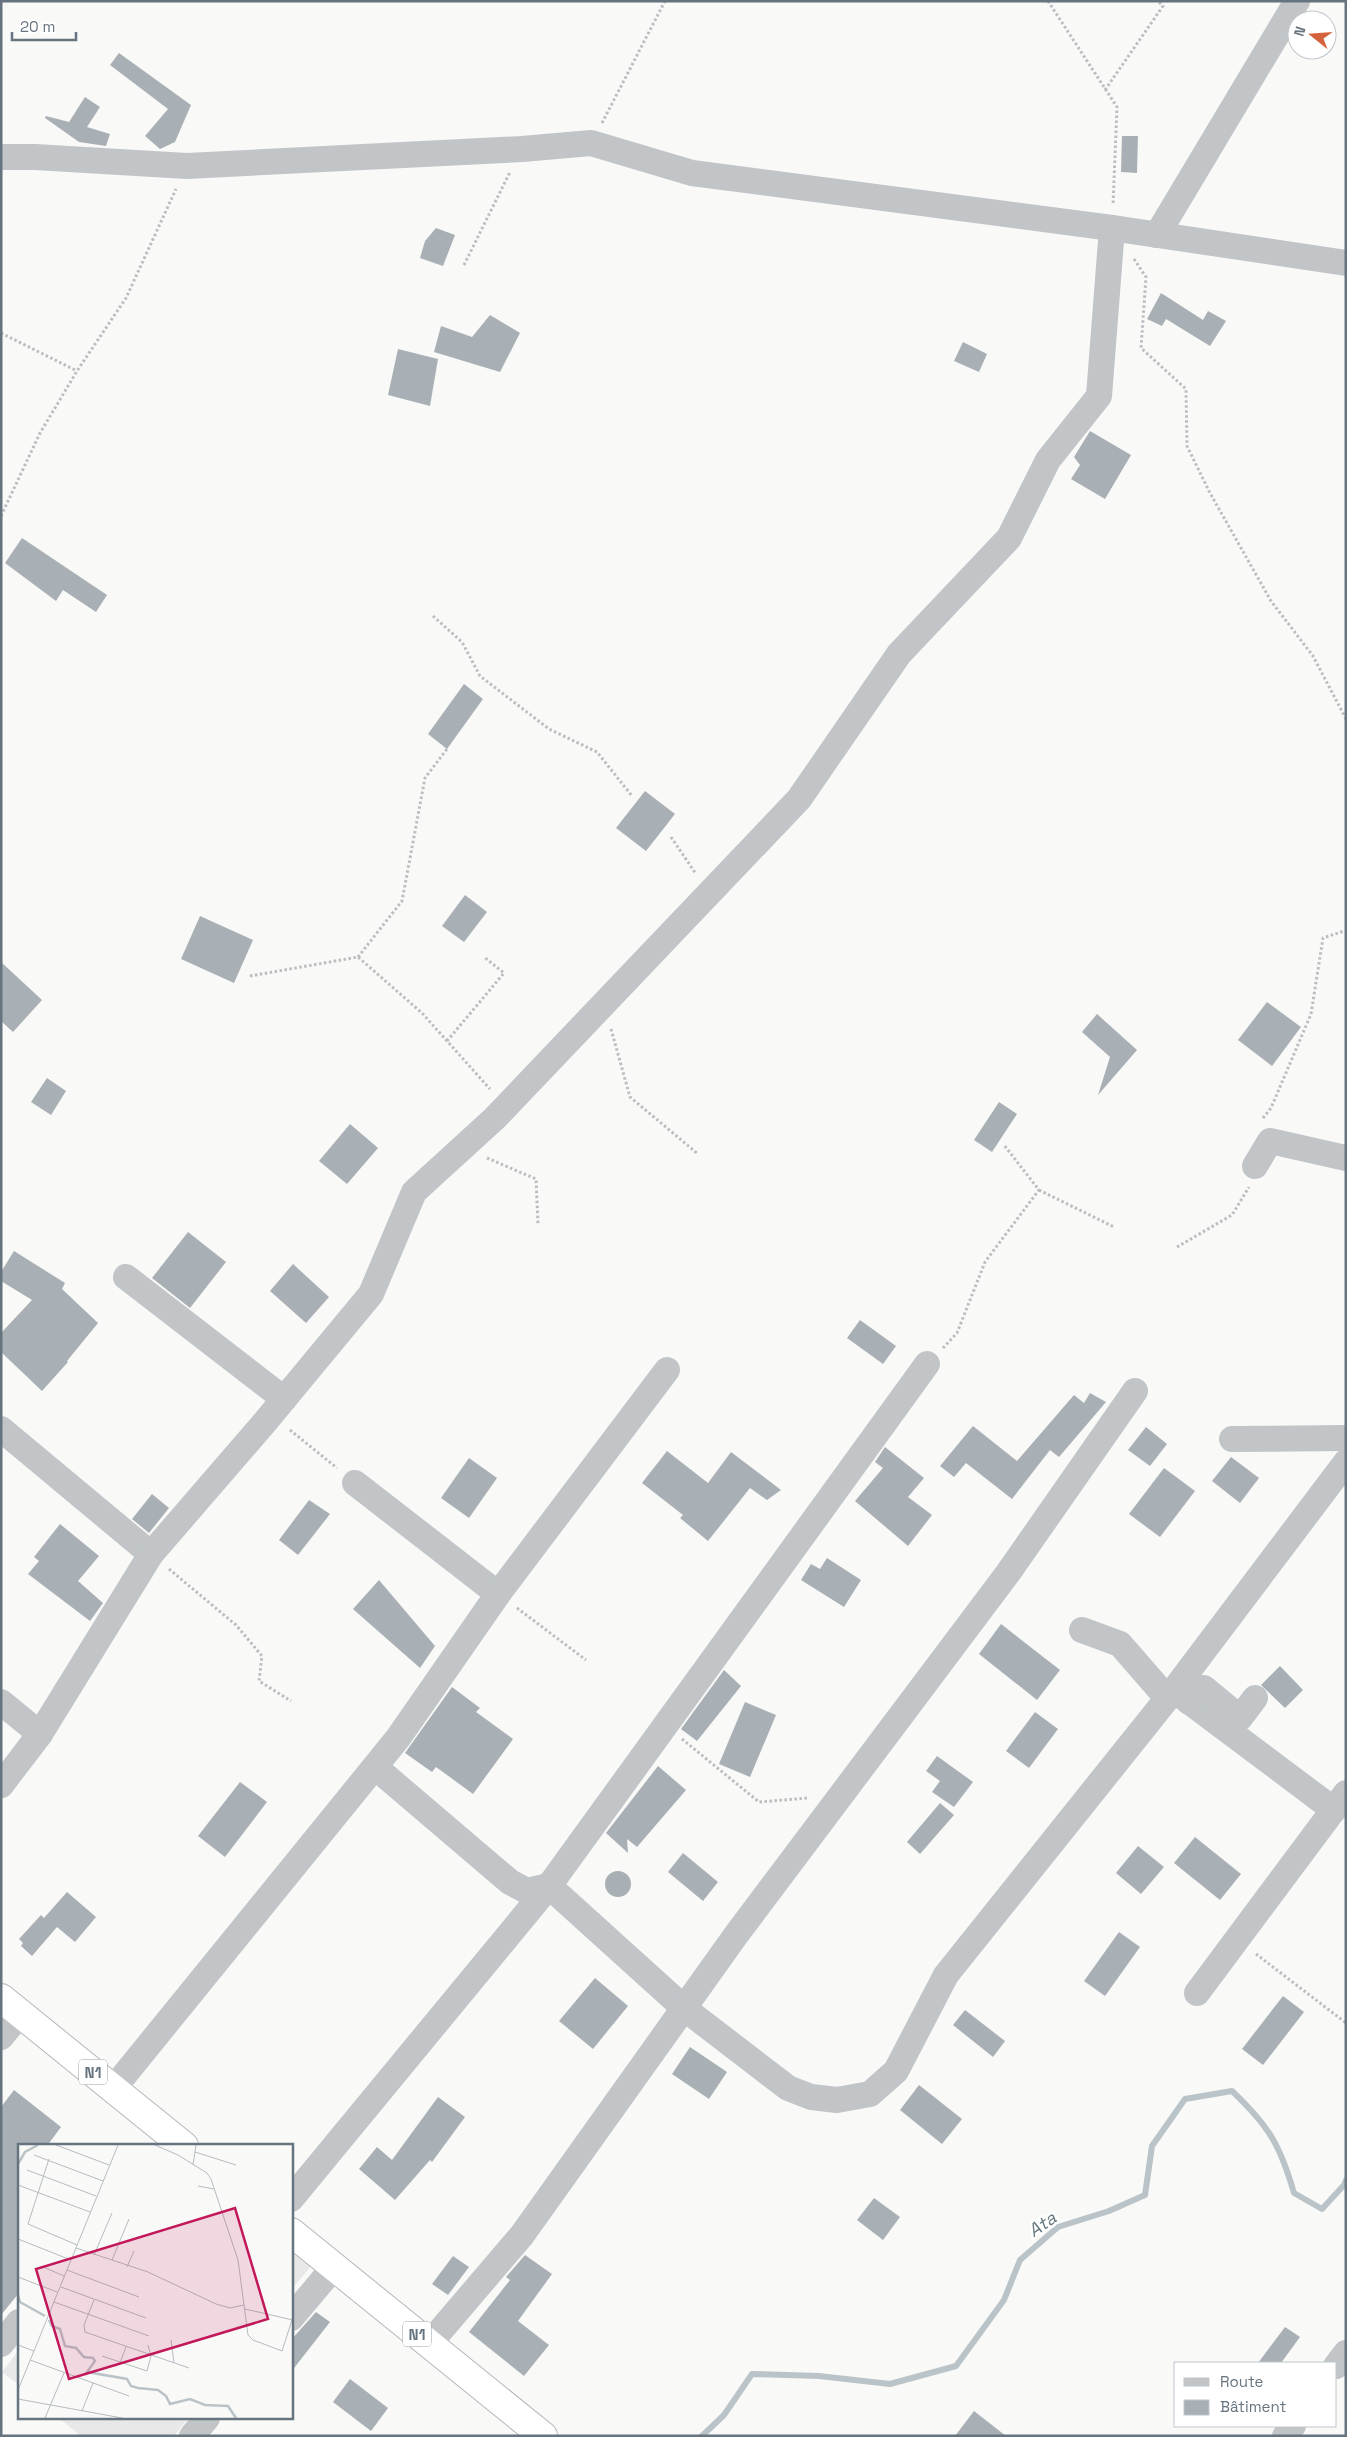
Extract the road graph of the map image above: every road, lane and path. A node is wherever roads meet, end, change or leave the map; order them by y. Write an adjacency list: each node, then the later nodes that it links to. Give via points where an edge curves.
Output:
1 (665, 1): 6 (path)
2 (1048, 1): 5 (path)
3 (1158, 1): 5 (path, via 1163,6)
4 (1297, 1): 11 (street)
5 (1105, 90): 10 (path, via 1118,107)
6 (591, 143): 7 (street); 10 (street, via 692,172)
7 (522, 149): 9 (street); 13 (path)
8 (1, 157): 9 (street)
9 (187, 166): 15 (path, via 126,298)
10 (1112, 228): 11 (street); 18 (path, via 1146,277 1141,348 1186,390 1187,446 1271,601 1312,656); 22 (street, via 1100,396 1048,460 1009,538 899,654 799,799)
11 (1157, 234): 12 (street)
12 (1346, 263)
13 (464, 265)
14 (1, 332): 15 (path)
15 (77, 371): 16 (path, via 40,433)
16 (1, 516)
17 (433, 616): 20 (path, via 462,642 480,676 549,729 597,752)
18 (1346, 719)
19 (447, 749): 24 (path, via 425,778 402,901)
20 (632, 796)
21 (671, 837): 22 (path)
22 (709, 894): 27 (street)
23 (1344, 931): 30 (path, via 1323,938 1310,1014 1271,1108)
24 (358, 957): 26 (path); 28 (path, via 422,1013)
25 (484, 957): 28 (path, via 504,973)
26 (250, 976)
27 (604, 1004): 31 (street); 33 (path, via 630,1097)
28 (447, 1040): 29 (path, via 490,1088)
29 (488, 1096)
30 (1261, 1120)
31 (474, 1138): 37 (path, via 477,1154 536,1179); 44 (street, via 414,1192 371,1294)
32 (1004, 1145): 36 (path)
33 (698, 1154)
34 (1346, 1158): 35 (street, via 1270,1141)
35 (1255, 1166): 39 (path, via 1257,1172 1232,1215)
36 (1039, 1190): 38 (path); 41 (path, via 985,1262 958,1333)
37 (538, 1224)
38 (1114, 1228)
39 (1176, 1247)
40 (126, 1277): 44 (street)
41 (927, 1364): 58 (street)
42 (667, 1370): 51 (street)
43 (1135, 1391): 62 (street, via 1008,1574)
44 (277, 1407): 49 (path); 50 (street)
45 (1, 1429): 50 (street)
46 (1346, 1438): 47 (street)
47 (1232, 1439)
48 (1346, 1462): 54 (street)
49 (355, 1483): 51 (street)
50 (151, 1554): 56 (path, via 236,1625 262,1656 259,1681); 59 (street)
51 (498, 1594): 53 (path); 60 (street)
52 (1082, 1630): 54 (street, via 1120,1644)
53 (586, 1660)
54 (1177, 1697): 55 (street, via 1204,1688 1240,1718); 63 (street); 68 (street, via 946,1975 896,2071 870,2094 837,2100 811,2097 788,2088)
55 (1255, 1698)
56 (291, 1700)
57 (1, 1702): 59 (street)
58 (666, 1725): 62 (path, via 759,1802); 64 (street)
59 (40, 1734): 61 (street)
60 (375, 1767): 64 (street, via 510,1882 527,1891); 71 (street)
61 (1, 1785)
62 (841, 1796): 68 (street)
63 (1340, 1801): 65 (street)
64 (549, 1886): 68 (street); 73 (street)
65 (1225, 1955): 66 (street); 69 (path, via 1258,1954)
66 (1197, 1993)
67 (11, 2006): 70 (street); 71 (highway, N1)
68 (684, 2010): 79 (street, via 522,2235)
69 (1346, 2023)
70 (1, 2037)
71 (114, 2089): 72 (highway, N1)
72 (173, 2142)
73 (292, 2198)
74 (292, 2233): 75 (highway, N1)
75 (334, 2267): 76 (street); 79 (highway, N1)
76 (292, 2317)
77 (18, 2323): 78 (street)
78 (1, 2344)
79 (429, 2344): 84 (highway, N1)
80 (1346, 2353): 81 (street)
81 (1337, 2365)
82 (205, 2420): 83 (street)
83 (192, 2436)
84 (543, 2436)

